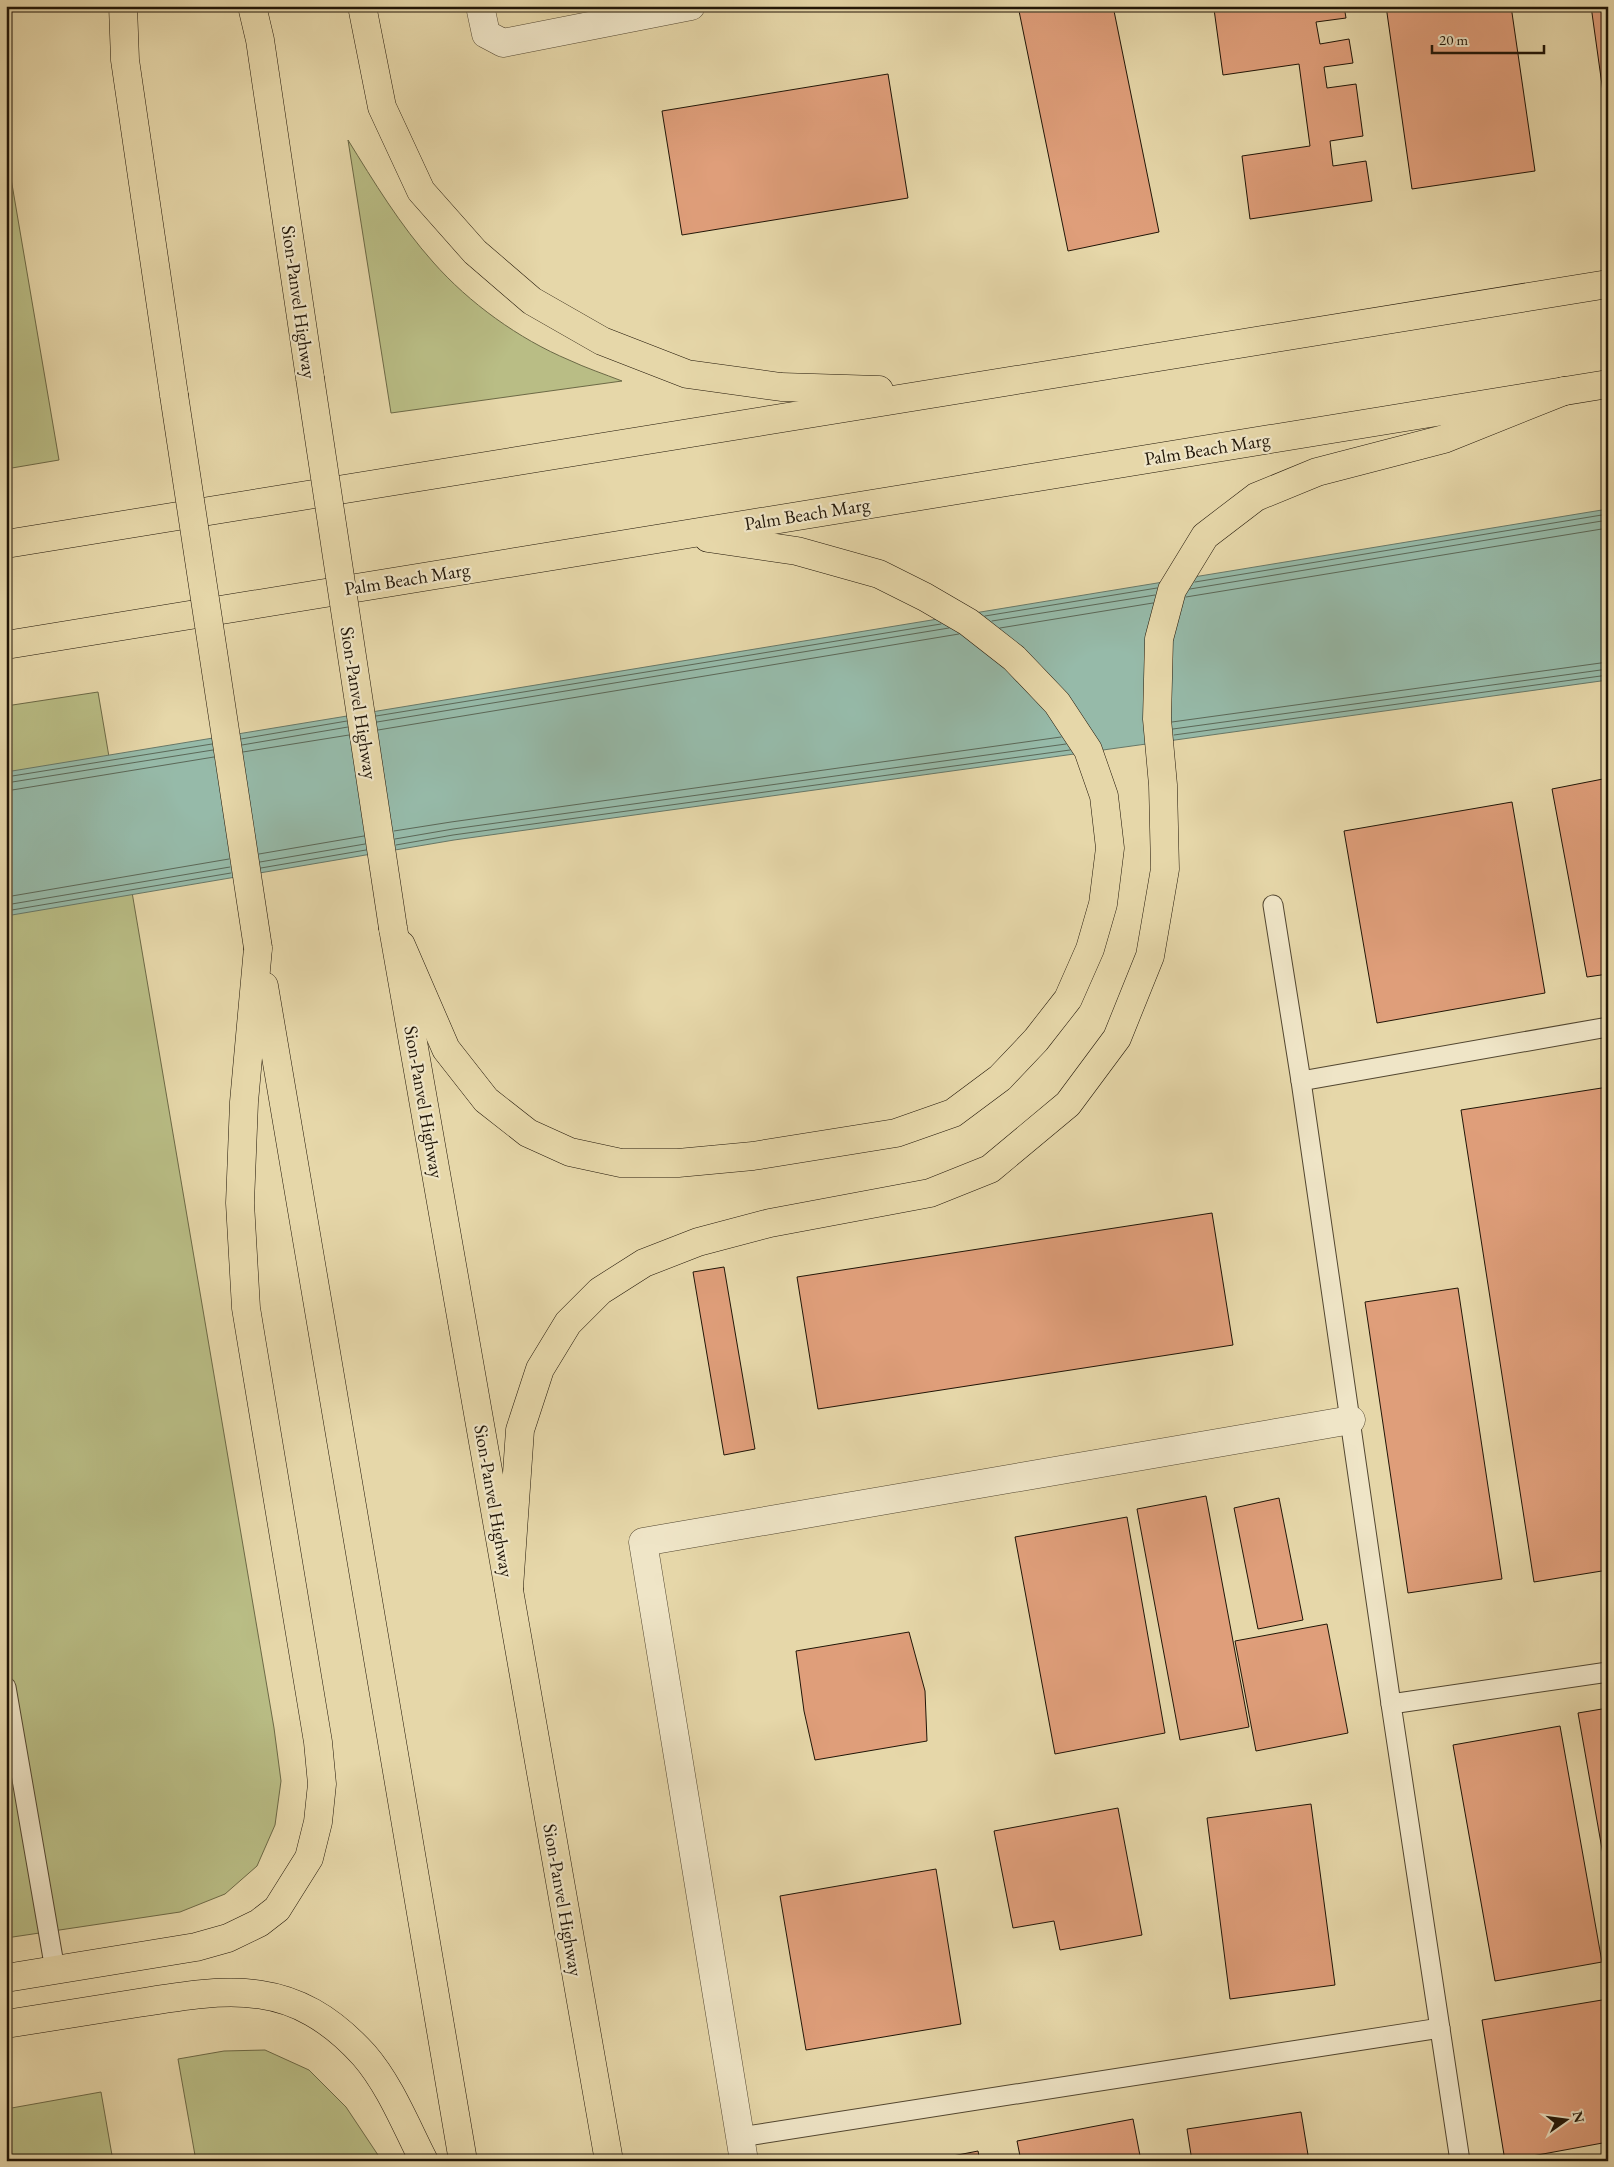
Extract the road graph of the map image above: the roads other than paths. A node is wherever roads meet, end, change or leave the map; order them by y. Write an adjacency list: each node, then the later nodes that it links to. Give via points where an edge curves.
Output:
1 (112, 6): 9 (main road)
2 (123, 6): 9 (main road)
3 (252, 6): 8 (main road)
4 (259, 6): 8 (main road)
5 (362, 6): 13 (main road, via 382,107 421,191 474,252 532,301 602,341 687,374 781,387)
6 (480, 6): 7 (street, via 486,34 503,43)
7 (691, 6)
8 (260, 40): 18 (main road, Sion-Panvel Highway, bridge)
9 (125, 60): 19 (main road, bridge)
10 (1608, 284): 13 (main road)
11 (1608, 384): 12 (main road, Palm Beach Marg)
12 (1564, 391): 14 (main road, Palm Beach Marg); 23 (main road, via 1444,439 1317,472 1256,497 1205,536 1172,590 1159,639 1157,719 1165,869 1150,956 1117,1038 1068,1104 990,1168 930,1193 770,1223 698,1242 644,1263 600,1291 568,1323 540,1369 520,1430)
13 (944, 392): 15 (main road)
14 (682, 534): 16 (main road, Palm Beach Marg); 18 (main road, via 797,551 878,574 968,622 1014,658 1057,703 1088,750 1104,796 1110,848 1103,904 1090,949 1068,999 1000,1078 953,1113 896,1133 753,1156 678,1163 621,1163 570,1152 528,1133 486,1100 446,1049)
15 (6, 544)
16 (6, 645)
17 (1273, 905): 21 (lane)
18 (393, 928): 23 (main road, Sion-Panvel Highway)
19 (258, 948): 27 (main road, via 244,1102 240,1194 246,1308 318,1742 322,1784 318,1822 309,1858 294,1884 277,1909 259,1923 228,1938 196,1947); 33 (main road)
20 (1608, 1027): 21 (lane)
21 (1301, 1081): 22 (lane)
22 (1350, 1420): 26 (lane); 31 (street, via 643,1542)
23 (509, 1588): 34 (main road, Sion-Panvel Highway)
24 (1608, 1672): 26 (lane)
25 (6, 1687): 27 (lane)
26 (1391, 1704): 30 (lane)
27 (54, 1970): 28 (main road)
28 (6, 1978)
29 (6, 2024): 32 (main road, via 203,1992 243,1991 279,1998 309,2010 340,2031 365,2057 388,2090)
30 (1440, 2028): 31 (lane); 35 (lane)
31 (742, 2149)
32 (424, 2161)
33 (463, 2161)
34 (609, 2161)
35 (1460, 2161)

